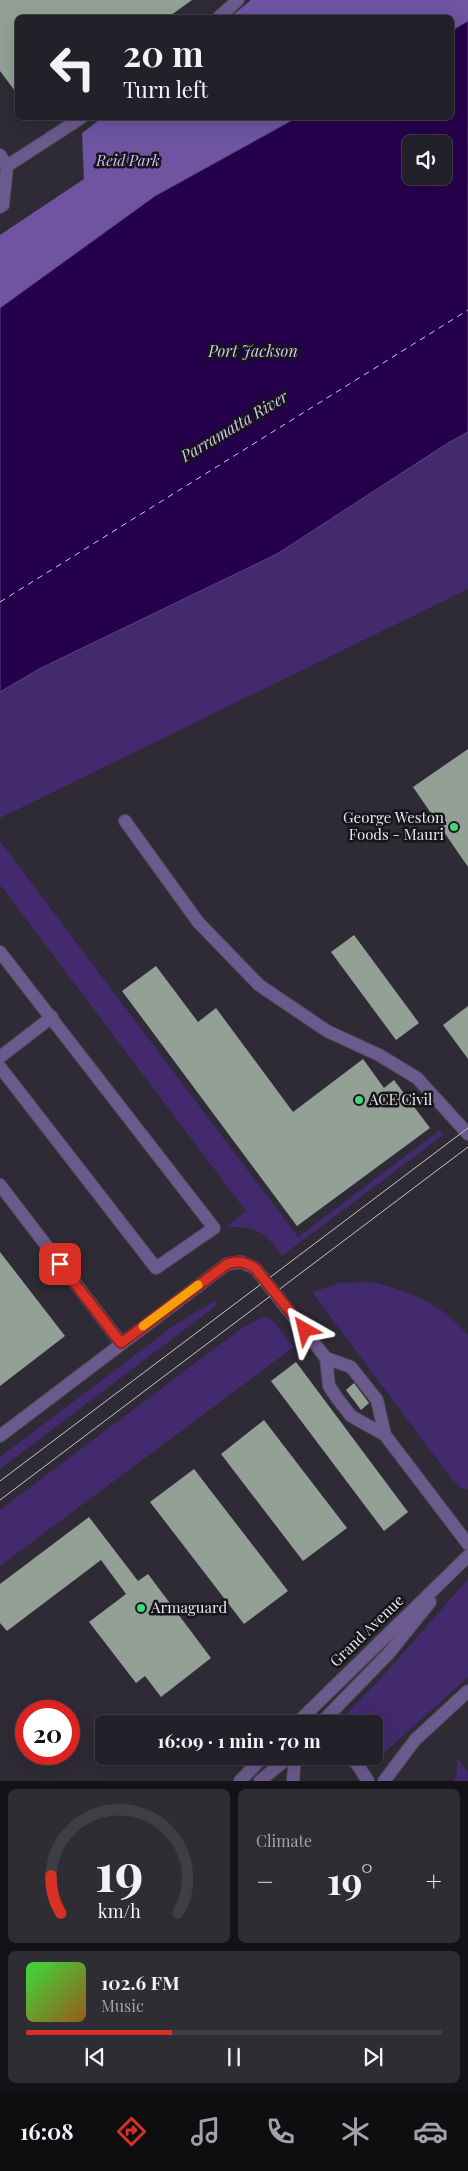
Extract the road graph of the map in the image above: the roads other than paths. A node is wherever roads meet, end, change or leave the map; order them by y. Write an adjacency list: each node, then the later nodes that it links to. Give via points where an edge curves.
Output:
1 (238, 0): 2 (street)
2 (221, 15)
3 (77, 120): 4 (street)
4 (4, 161): 5 (street, via 3,205)
5 (0, 207)
6 (125, 821): 11 (street, via 198,922 258,985 327,1031 417,1078)
7 (3, 961): 8 (street)
8 (52, 1018): 9 (street); 10 (street, via 214,1228 156,1268)
9 (0, 1057)
10 (0, 1067)
11 (468, 1134)
12 (0, 1185): 13 (street)
13 (121, 1343): 14 (street, via 227,1264 240,1262 250,1264 261,1274); 16 (street)
14 (326, 1358): 15 (street, via 329,1386 337,1398 351,1416); 15 (street, via 351,1367 377,1400)
15 (385, 1435): 17 (street)
16 (0, 1436)
17 (468, 1544)
18 (465, 1560): 20 (street, Grand Avenue); 21 (street, Grand Avenue, via 393,1649)
19 (468, 1691): 30 (street, via 415,1740)
20 (305, 1715)
21 (329, 1715)
22 (255, 1765): 26 (street)
23 (279, 1765): 27 (street)
24 (294, 1765): 28 (street)
25 (358, 1765): 29 (street)
26 (240, 1781)
27 (260, 1781)
28 (293, 1781)
29 (368, 1781)
30 (384, 1781)

